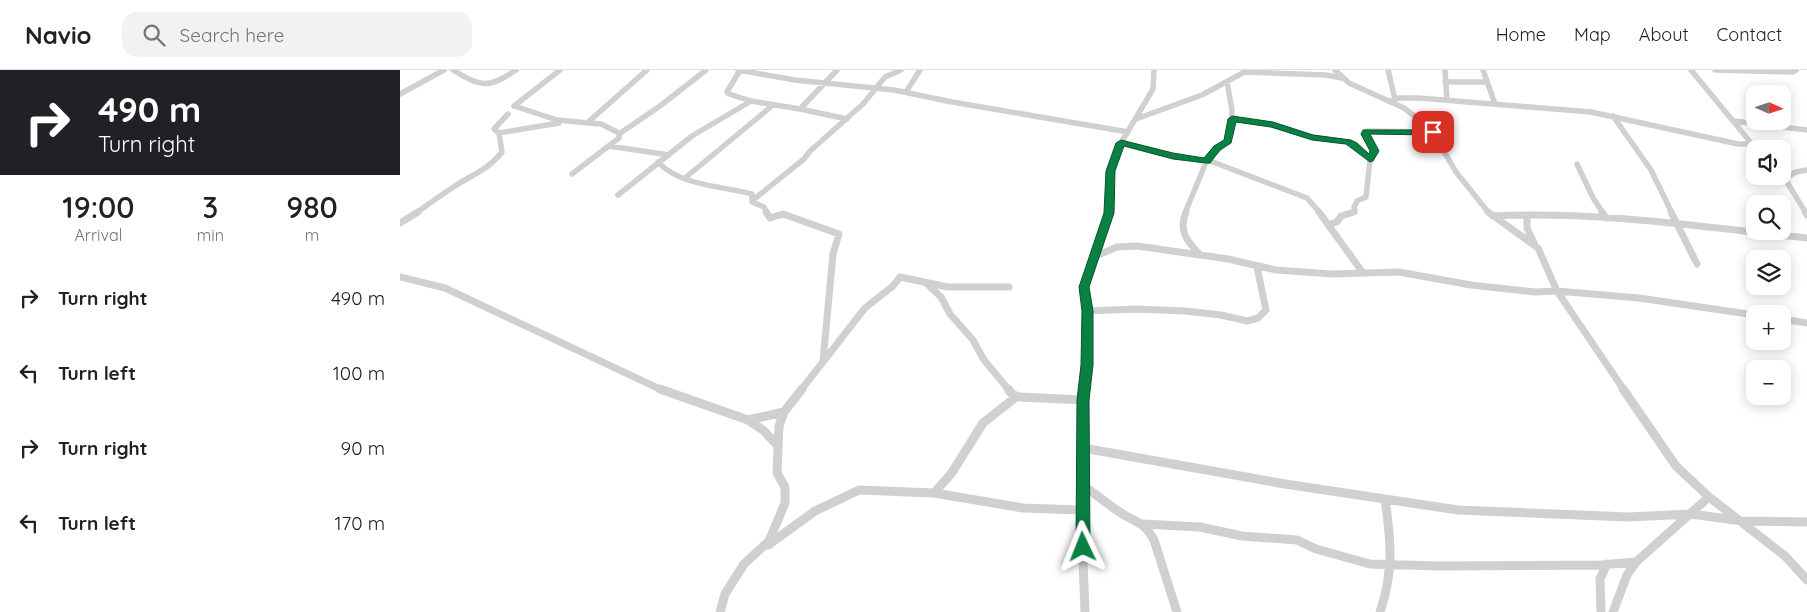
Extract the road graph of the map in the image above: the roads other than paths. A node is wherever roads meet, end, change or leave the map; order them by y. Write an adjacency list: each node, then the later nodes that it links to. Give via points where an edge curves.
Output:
1 (444, 70): 28 (street)
2 (453, 70): 3 (street, via 485,86)
3 (516, 70)
4 (560, 70): 41 (street, via 514,106)
5 (647, 70): 42 (street)
6 (706, 70): 47 (street)
7 (739, 70): 20 (street); 31 (street, via 727,92)
8 (837, 70): 25 (street)
9 (901, 70): 26 (street, via 885,77)
10 (920, 70): 27 (street)
11 (1154, 70): 38 (street, via 1153,90)
12 (1335, 70): 21 (street)
13 (1388, 70): 29 (street)
14 (1445, 70): 23 (street)
15 (1483, 70): 24 (street)
16 (1691, 70): 40 (street)
17 (1715, 70): 18 (street)
18 (1796, 70)
19 (1247, 71): 21 (street); 22 (street)
20 (761, 72): 25 (street)
21 (1342, 78): 29 (street, via 1367,93)
22 (1227, 82): 38 (street, via 1197,97); 39 (street)
23 (1445, 82): 24 (street); 30 (street, via 1449,91)
24 (1487, 82): 32 (street)
25 (824, 83): 26 (street); 34 (street)
26 (878, 88): 27 (street); 37 (street)
27 (906, 92): 44 (street)
28 (400, 94)
29 (1391, 100): 30 (street); 45 (street, via 1414,114)
30 (1447, 100): 32 (street)
31 (751, 101): 33 (street); 52 (street, via 714,121)
32 (1495, 104): 36 (street, via 1541,106)
33 (773, 105): 34 (street); 60 (street)
34 (800, 109): 37 (street)
35 (508, 114): 46 (street, via 495,126)
36 (1613, 116): 51 (street); 69 (street, via 1651,170)
37 (847, 119): 63 (street)
38 (1136, 119): 44 (street)
39 (1232, 119): 53 (street, via 1273,125 1312,138 1348,142); 54 (street, via 1228,141)
40 (1734, 121): 43 (street); 48 (street)
41 (568, 122): 42 (street); 46 (street)
42 (588, 123): 47 (street, via 601,124)
43 (1807, 130)
44 (1128, 132): 49 (street)
45 (1433, 132): 53 (street, via 1366,131 1374,151); 66 (street, via 1464,184)
46 (499, 133): 68 (street, via 502,152 484,171 455,186)
47 (619, 134): 50 (street, via 619,138)
48 (1749, 140)
49 (1121, 143): 54 (street); 74 (street, via 1110,171 1111,206)
50 (609, 146): 52 (street); 58 (street)
51 (1746, 146)
52 (669, 155): 55 (street)
53 (1370, 159): 70 (street, via 1366,197 1357,201 1355,211)
54 (1206, 161): 70 (street, via 1307,198); 73 (street, via 1182,220 1184,238)
55 (658, 162): 60 (street, via 670,173); 62 (street)
56 (1577, 164): 67 (street)
57 (1807, 170): 59 (street)
58 (572, 174)
59 (1791, 174)
60 (685, 178): 63 (street, via 750,193)
61 (1789, 185): 65 (street)
62 (618, 195)
63 (753, 200): 86 (street, via 764,207 770,218 783,214 839,234 832,248)
64 (1527, 215): 66 (street); 67 (street); 72 (street, via 1527,228)
65 (1807, 215)
66 (1492, 216): 72 (street)
67 (1606, 218): 69 (street)
68 (400, 223)
69 (1676, 224): 71 (street); 75 (street)
70 (1328, 225): 77 (street)
71 (1807, 238)
72 (1535, 245): 81 (street)
73 (1200, 255): 74 (street, via 1127,246); 76 (street)
74 (1096, 256): 82 (street, via 1084,287)
75 (1697, 264)
76 (1257, 267): 77 (street, via 1310,274); 82 (street, via 1266,310 1250,321 1185,311 1133,308)
77 (1363, 273): 81 (street, via 1399,272 1536,292)
78 (400, 277): 90 (street, via 445,288 658,388)
79 (925, 282): 80 (street, via 954,288); 86 (street, via 900,277 895,287 876,297 865,308); 87 (street, via 941,297 984,360)
80 (1009, 287)
81 (1557, 291): 83 (street, via 1639,298); 95 (street, via 1676,466)
82 (1087, 311): 88 (street)
83 (1746, 314)
84 (1791, 320): 85 (street)
85 (1807, 323)
86 (823, 362): 89 (street)
87 (1016, 396): 88 (street); 94 (street, via 984,423 952,474)
88 (1083, 400): 92 (street)
89 (784, 412): 90 (street); 91 (street)
90 (748, 420): 91 (street)
91 (777, 445): 105 (street, via 777,473 785,487 785,503 769,541)
92 (1083, 448): 93 (street); 96 (street)
93 (1083, 485): 97 (street); 101 (street, via 1119,512)
94 (934, 493): 97 (street, via 1023,508); 105 (street, via 859,490 814,511 783,532)
95 (1709, 497): 98 (street); 99 (street)
96 (1385, 499): 98 (street, via 1458,510 1628,517); 103 (street)
97 (1081, 510): 108 (street)
98 (1691, 514): 99 (street); 102 (street)
99 (1742, 521): 100 (street); 106 (street, via 1785,556)
100 (1807, 522)
101 (1143, 524): 103 (street, via 1200,527 1242,536 1297,540 1353,560); 109 (street, via 1152,535)
102 (1636, 562): 104 (street); 112 (street, via 1627,575)
103 (1392, 564): 104 (street); 110 (street)
104 (1607, 564): 111 (street, via 1600,579)
105 (741, 568): 107 (street)
106 (1807, 580)
107 (720, 612)
108 (1085, 612)
109 (1177, 612)
110 (1380, 612)
111 (1601, 612)
112 (1613, 612)

